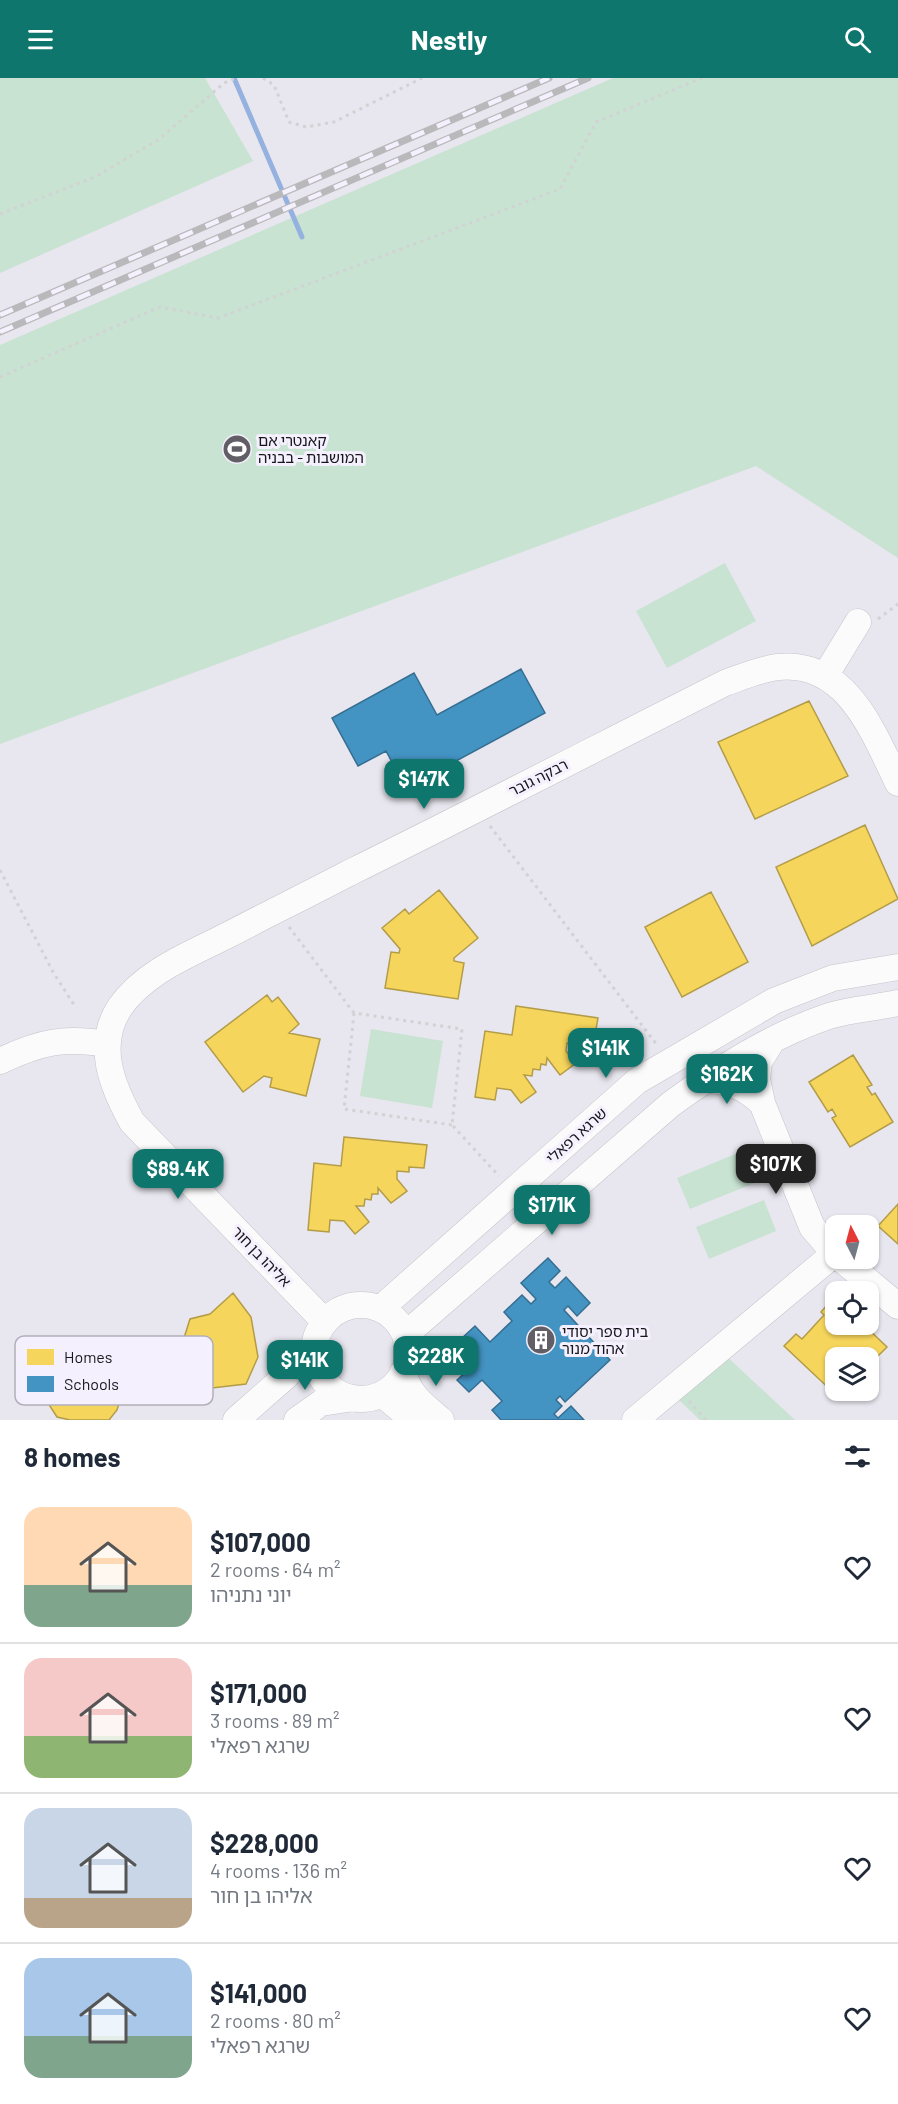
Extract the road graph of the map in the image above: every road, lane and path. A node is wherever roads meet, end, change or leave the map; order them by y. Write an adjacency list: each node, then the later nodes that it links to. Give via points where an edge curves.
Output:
1 (236, 78): 5 (path, via 224,83 158,140 95,177)
2 (263, 78): 3 (path, via 274,85 289,122 306,127 334,122)
3 (422, 78)
4 (702, 78): 6 (path, via 596,122 560,189 218,318 160,307)
5 (0, 214)
6 (0, 377)
7 (898, 603): 8 (path)
8 (866, 622): 9 (street)
9 (825, 675): 10 (street, רבקה גובר, via 843,687 861,710); 11 (street, רבקה גובר, via 804,668 776,667 725,683)
10 (898, 783)
11 (476, 808): 13 (street, רבקה גובר); 21 (path)
12 (0, 870): 16 (path)
13 (276, 910): 17 (path); 19 (street, רבקה גובר, via 147,980 119,1010)
14 (898, 967): 21 (street, שרגא רפאלי, via 833,978 784,998)
15 (898, 1004): 18 (street, via 830,1016)
16 (76, 1008)
17 (354, 1013): 24 (path, via 462,1029); 24 (path, via 344,1110)
18 (772, 1041): 22 (street); 23 (street, via 759,1062 757,1079)
19 (107, 1044): 20 (street, via 43,1043); 31 (street, אליהו בן חור, via 109,1071 132,1122)
20 (0, 1060)
21 (669, 1061): 25 (street, שרגא רפאלי, via 637,1080)
22 (704, 1079): 23 (street, via 744,1087); 32 (street)
23 (762, 1102): 26 (street, via 812,1227)
24 (452, 1125): 25 (path)
25 (512, 1191): 30 (street, שרגא רפאלי)
26 (825, 1242)
27 (825, 1266): 41 (street)
28 (853, 1269): 29 (street)
29 (898, 1306)
30 (380, 1309): 31 (street, via 350,1306); 32 (street, via 390,1315)
31 (325, 1322): 33 (street)
32 (405, 1335): 34 (street, via 407,1360)
33 (314, 1346): 36 (street, via 317,1367 328,1386); 37 (street)
34 (403, 1372): 35 (street); 40 (street, via 407,1388)
35 (382, 1394): 36 (street); 39 (street)
36 (354, 1398): 38 (street, via 321,1403)
37 (236, 1420)
38 (297, 1420)
39 (413, 1420)
40 (441, 1420)
41 (635, 1420)

